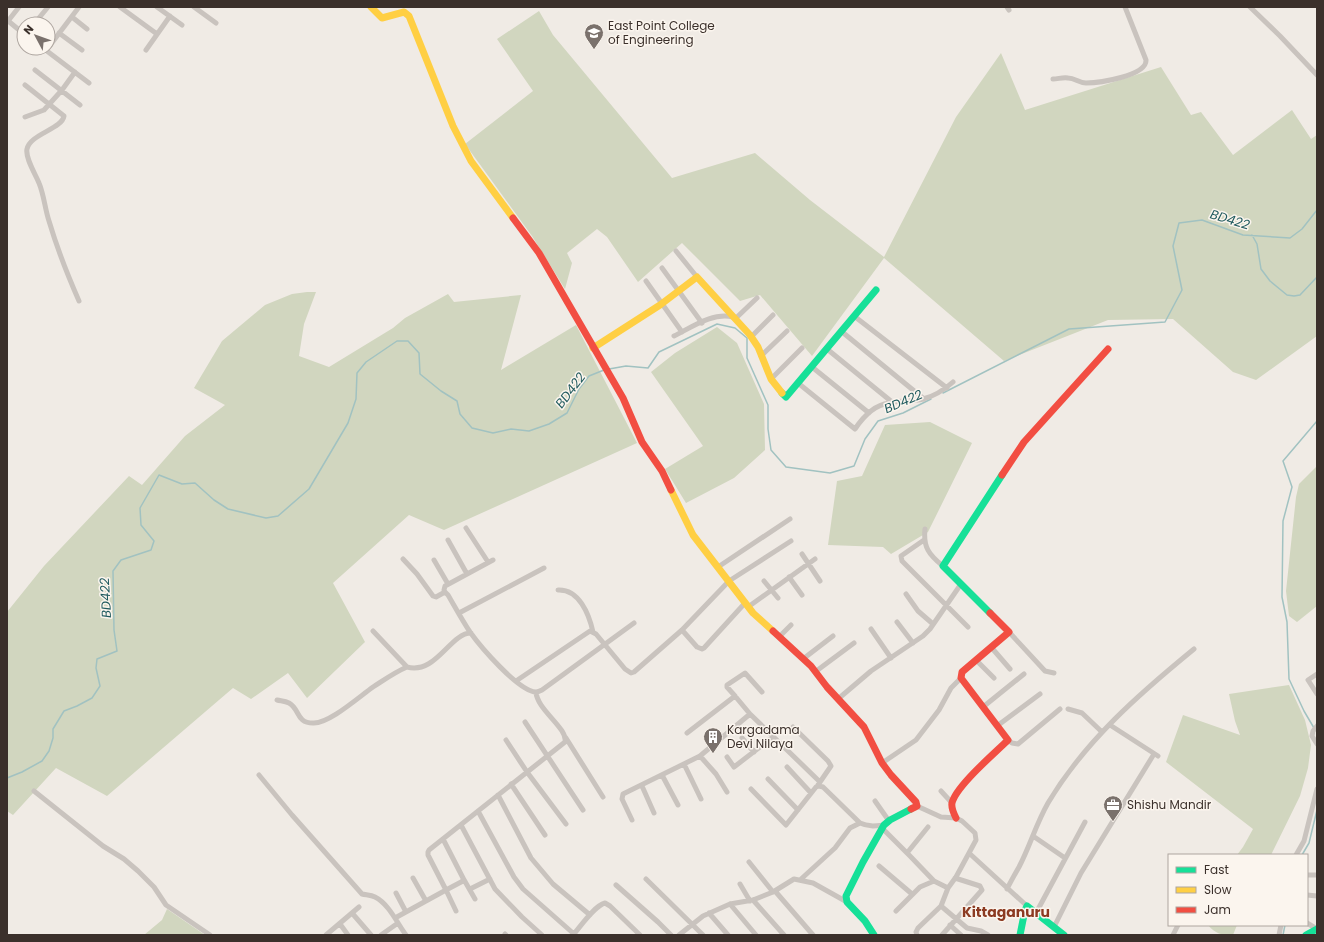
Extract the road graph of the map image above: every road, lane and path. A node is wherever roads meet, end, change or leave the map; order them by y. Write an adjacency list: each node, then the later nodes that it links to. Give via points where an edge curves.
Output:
1 (19, 7): 13 (street)
2 (48, 7): 10 (street)
3 (79, 7): 12 (street)
4 (120, 7): 19 (street)
5 (157, 7): 11 (street)
6 (194, 7): 14 (street)
7 (371, 7): 55 (street, via 382,18 404,12 409,16 453,126 471,160 539,253)
8 (1125, 7): 27 (street, via 1147,63 1144,67 1131,74 1106,81 1084,83 1069,78)
9 (1250, 7): 26 (street)
10 (41, 16)
11 (170, 16): 15 (street); 19 (street)
12 (72, 17): 17 (street); 18 (street)
13 (8, 20): 16 (street)
14 (216, 23)
15 (182, 25)
16 (16, 27)
17 (87, 30)
18 (59, 33): 20 (street); 21 (street)
19 (157, 34): 22 (street)
20 (56, 36)
21 (82, 50)
22 (146, 50)
23 (56, 56): 25 (street)
24 (36, 70): 30 (street)
25 (75, 72): 28 (street); 30 (street)
26 (1317, 75)
27 (1053, 79)
28 (89, 83)
29 (25, 85): 32 (street)
30 (62, 90): 31 (street); 32 (street)
31 (80, 104)
32 (49, 105): 33 (street, via 44,110); 41 (street, via 64,116 64,120 29,144 26,152 40,185 49,221)
33 (25, 117)
34 (676, 251): 36 (street)
35 (662, 268): 39 (street)
36 (697, 277): 39 (street); 45 (street)
37 (646, 280): 42 (street)
38 (876, 290): 44 (street)
39 (680, 292): 42 (street); 46 (street)
40 (757, 298): 45 (street)
41 (78, 302)
42 (662, 304): 49 (street); 55 (street)
43 (773, 315): 51 (street)
44 (854, 316): 48 (street); 61 (street)
45 (734, 318): 46 (street, via 718,316); 51 (street)
46 (702, 323): 49 (street)
47 (787, 331): 56 (street)
48 (841, 331): 53 (street); 62 (street)
49 (682, 332): 50 (street)
50 (674, 336)
51 (751, 337): 56 (street)
52 (802, 348): 58 (street)
53 (827, 349): 57 (street); 63 (street)
54 (1108, 349): 76 (street, via 1024,442)
55 (595, 351): 77 (street, via 623,398 642,442 662,471 693,535)
56 (761, 356): 58 (street)
57 (812, 366): 60 (street); 64 (street)
58 (771, 379): 60 (street, via 786,397)
59 (953, 382): 61 (street)
60 (798, 383): 64 (street, via 855,429)
61 (946, 388): 62 (street)
62 (924, 399): 63 (street)
63 (892, 402): 64 (street, via 883,404)
64 (869, 413)
65 (790, 519): 77 (street)
66 (466, 528): 79 (street, via 490,561)
67 (925, 529): 70 (street)
68 (448, 540): 79 (street)
69 (791, 540): 81 (street)
70 (924, 540): 76 (street, via 928,551); 93 (street, via 901,558)
71 (802, 554): 75 (street)
72 (815, 558): 75 (street)
73 (402, 559): 88 (street, via 433,596)
74 (434, 560): 84 (street)
75 (808, 564): 80 (street); 83 (street)
76 (943, 566): 85 (street)
77 (718, 567): 81 (street)
78 (544, 568): 94 (street)
79 (466, 574): 84 (street)
80 (789, 577): 87 (street); 90 (street)
81 (729, 581): 92 (street); 101 (street)
82 (764, 581): 87 (street)
83 (820, 581)
84 (448, 584): 88 (street, via 445,586)
85 (961, 584): 93 (street); 104 (street)
86 (558, 590): 103 (street, via 565,589 578,598 588,614)
87 (771, 590): 91 (street); 92 (street)
88 (445, 592): 94 (street)
89 (906, 594): 97 (street, via 918,611)
90 (802, 595)
91 (778, 598)
92 (747, 605): 101 (street, via 702,649); 107 (street, via 753,614)
93 (946, 606): 97 (street); 99 (street)
94 (459, 613): 105 (street)
95 (897, 622): 109 (street)
96 (634, 623): 110 (street)
97 (933, 624): 109 (street)
98 (791, 625): 107 (street)
99 (968, 627)
100 (871, 629): 113 (street)
101 (682, 630): 110 (street, via 631,673)
102 (373, 631): 116 (street)
103 (593, 632): 110 (street); 124 (street, via 588,632)
104 (1009, 632): 111 (street); 119 (street, via 1046,671)
105 (471, 633): 116 (street, via 463,635 426,665 413,669); 124 (street, via 502,670)
106 (833, 636): 114 (street)
107 (779, 637): 114 (street)
108 (854, 643): 118 (street)
109 (913, 643): 113 (street)
110 (604, 644): 125 (street)
111 (991, 647): 115 (street); 117 (street)
112 (1194, 649): 137 (street, via 1152,684)
113 (891, 658): 130 (street)
114 (803, 659): 118 (street)
115 (976, 660): 122 (street, via 962,672); 123 (street)
116 (407, 667): 131 (street, via 373,687 353,704 320,722 305,722 292,705)
117 (1010, 669)
118 (815, 672): 130 (street)
119 (1054, 673)
120 (1024, 674): 132 (street)
121 (1317, 674): 128 (street, via 1308,680)
122 (961, 678): 132 (street); 153 (street, via 951,688 939,710 916,740)
123 (994, 678)
124 (516, 681): 125 (street)
125 (536, 692): 144 (street, via 536,698)
126 (762, 692): 129 (street, via 746,673 727,685)
127 (1040, 694): 138 (street)
128 (1317, 694)
129 (735, 696): 135 (street); 142 (street)
130 (838, 699): 153 (street, via 864,727)
131 (277, 700)
132 (983, 707): 138 (street)
133 (1060, 709): 147 (street, via 1018,744)
134 (1068, 709): 141 (street, via 1082,713)
135 (750, 714): 143 (street); 151 (street)
136 (525, 722): 150 (street)
137 (1110, 725): 141 (street); 235 (street, via 1156,755 1081,874)
138 (997, 726): 147 (street)
139 (1317, 726): 148 (street, via 1312,736)
140 (793, 727): 161 (street, via 831,766)
141 (1102, 732): 189 (street, via 1088,747 1048,804)
142 (687, 733)
143 (773, 736): 149 (street); 161 (street)
144 (566, 738): 150 (street, via 565,742); 170 (street)
145 (742, 738): 149 (street)
146 (506, 740): 156 (street)
147 (1008, 740): 173 (street, via 961,786)
148 (1317, 744)
149 (754, 752): 152 (street, via 734,768)
150 (547, 756): 156 (street); 176 (street)
151 (700, 756): 154 (street); 167 (street)
152 (727, 757)
153 (882, 763): 175 (street)
154 (684, 764): 158 (street); 171 (street)
155 (787, 767): 168 (street)
156 (527, 772): 160 (street); 184 (street)
157 (259, 775): 229 (street, via 362,894 375,897)
158 (662, 775): 162 (street); 174 (street)
159 (768, 779): 177 (street)
160 (511, 784): 169 (street); 188 (street)
161 (819, 784): 168 (street); 183 (street)
162 (642, 786): 179 (street); 181 (street, via 622,796)
163 (751, 789): 177 (street, via 786,826)
164 (1317, 789): 193 (street, via 1304,841)
165 (34, 791): 237 (street, via 133,867 154,887 166,905)
166 (941, 791): 173 (street)
167 (727, 792)
168 (811, 793): 177 (street)
169 (498, 795): 178 (street); 227 (street, via 531,858 553,884)
170 (603, 797)
171 (701, 799)
172 (875, 801): 186 (street, via 883,810)
173 (952, 803): 180 (street)
174 (678, 805)
175 (917, 806): 180 (street, via 942,817); 186 (street)
176 (583, 810)
177 (798, 810)
178 (478, 811): 185 (street); 244 (street, via 523,889)
179 (654, 813)
180 (956, 818): 192 (street, via 975,833 976,840)
181 (632, 820)
182 (1085, 822): 194 (street)
183 (860, 823): 186 (street, via 872,827); 202 (street, via 850,828 835,848)
184 (566, 824)
185 (461, 825): 190 (street); 200 (street)
186 (885, 825): 191 (street); 216 (street, via 846,896)
187 (928, 827): 191 (street)
188 (545, 836)
189 (1033, 836): 194 (street); 207 (street)
190 (443, 839): 198 (street); 209 (street, via 428,852)
191 (907, 853): 203 (street)
192 (969, 853): 199 (street); 207 (street)
193 (1297, 854)
194 (1065, 858): 226 (street)
195 (749, 862): 211 (street)
196 (880, 866): 212 (street)
197 (413, 878): 215 (street)
198 (463, 878): 208 (street); 209 (street, via 463,881)
199 (955, 878): 206 (street); 228 (street, via 980,886 982,889)
200 (490, 879): 208 (street); 243 (street, via 495,889)
201 (646, 879): 231 (street)
202 (800, 880): 211 (street, via 794,879); 216 (street, via 813,882)
203 (934, 880): 206 (street); 212 (street)
204 (740, 884): 214 (street)
205 (616, 885): 246 (street)
206 (948, 888): 218 (street)
207 (1007, 888): 219 (street)
208 (470, 889): 213 (street)
209 (446, 890): 215 (street); 221 (street)
210 (396, 892): 223 (street)
211 (774, 892): 214 (street); 252 (street)
212 (912, 894): 222 (street)
213 (475, 899)
214 (752, 900): 217 (street); 251 (street)
215 (426, 901): 223 (street)
216 (847, 902): 253 (street)
217 (730, 904): 225 (street); 250 (street)
218 (941, 906): 228 (street); 254 (street, via 918,928)
219 (1027, 906): 226 (street); 258 (street)
220 (359, 908): 224 (street)
221 (456, 911)
222 (896, 911)
223 (406, 912): 229 (street)
224 (352, 913): 230 (street); 240 (street)
225 (709, 913): 231 (street); 249 (street)
226 (1036, 913): 235 (street)
227 (590, 915): 244 (street); 245 (street, via 605,903)
228 (956, 919): 233 (street); 257 (street, via 967,928)
229 (397, 920): 241 (street); 242 (street)
230 (340, 924): 238 (street); 239 (street)
231 (692, 924): 247 (street); 248 (street)
232 (1308, 924): 236 (street)
233 (950, 925): 255 (street); 256 (street)
234 (1178, 926): 260 (street)
235 (1054, 927): 259 (street)
236 (1317, 929): 261 (street)
237 (210, 935)
238 (326, 935)
239 (348, 935)
240 (371, 935)
241 (381, 935)
242 (406, 935)
243 (542, 935)
244 (573, 935)
245 (640, 935)
246 (671, 935)
247 (679, 935)
248 (703, 935)
249 (728, 935)
250 (756, 935)
251 (784, 935)
252 (813, 935)
253 (874, 935)
254 (917, 935)
255 (942, 935)
256 (961, 935)
257 (988, 935)
258 (1020, 935)
259 (1064, 935)
260 (1173, 935)
261 (1306, 935)

